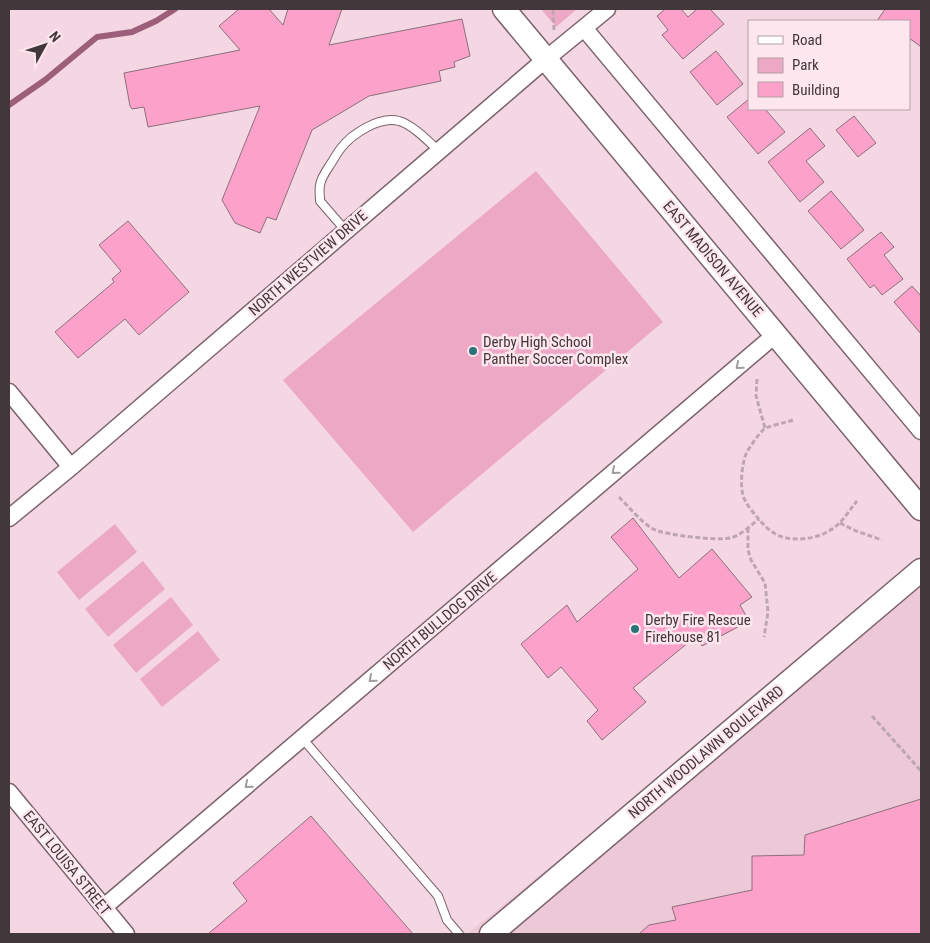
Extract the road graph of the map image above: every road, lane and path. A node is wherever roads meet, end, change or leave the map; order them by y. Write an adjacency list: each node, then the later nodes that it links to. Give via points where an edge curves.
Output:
1 (504, 9): 6 (main road, EAST MADISON AVENUE)
2 (556, 9): 5 (path, via 553,11)
3 (607, 9): 4 (street, NORTH WESTVIEW DRIVE)
4 (584, 28): 6 (street, NORTH WESTVIEW DRIVE); 14 (street)
5 (554, 30)
6 (546, 59): 7 (street, NORTH WESTVIEW DRIVE); 9 (main road, EAST MADISON AVENUE)
7 (439, 151): 8 (street, NORTH WESTVIEW DRIVE); 8 (lane, via 400,121 381,122 352,138 342,147 320,186 320,201)
8 (346, 231): 15 (street, NORTH WESTVIEW DRIVE)
9 (776, 334): 18 (main road, EAST MADISON AVENUE); 27 (street, NORTH BULLDOG DRIVE, one-way to 27)
10 (757, 379): 13 (path, via 756,396)
11 (9, 392): 15 (street)
12 (793, 420): 13 (path)
13 (765, 428): 20 (path, via 746,454 743,465 743,495)
14 (921, 430)
15 (71, 467): 19 (street, NORTH WESTVIEW DRIVE)
16 (619, 497): 22 (path, via 653,529 671,534 730,538)
17 (857, 501): 21 (path)
18 (921, 509)
19 (9, 518)
20 (759, 519): 21 (path, via 775,535 801,539 825,533); 22 (path)
21 (840, 522): 23 (path)
22 (748, 528): 25 (path, via 751,560 765,583 768,612)
23 (882, 540)
24 (921, 570): 33 (main road, NORTH WOODLAWN BOULEVARD)
25 (764, 637)
26 (872, 716): 28 (path)
27 (302, 738): 30 (street, NORTH BULLDOG DRIVE, one-way to 30); 32 (lane, via 438,896 447,920)
28 (921, 771)
29 (9, 792): 30 (street, EAST LOUISA STREET)
30 (104, 908): 31 (street, EAST LOUISA STREET)
31 (126, 934)
32 (459, 934)
33 (491, 934)

